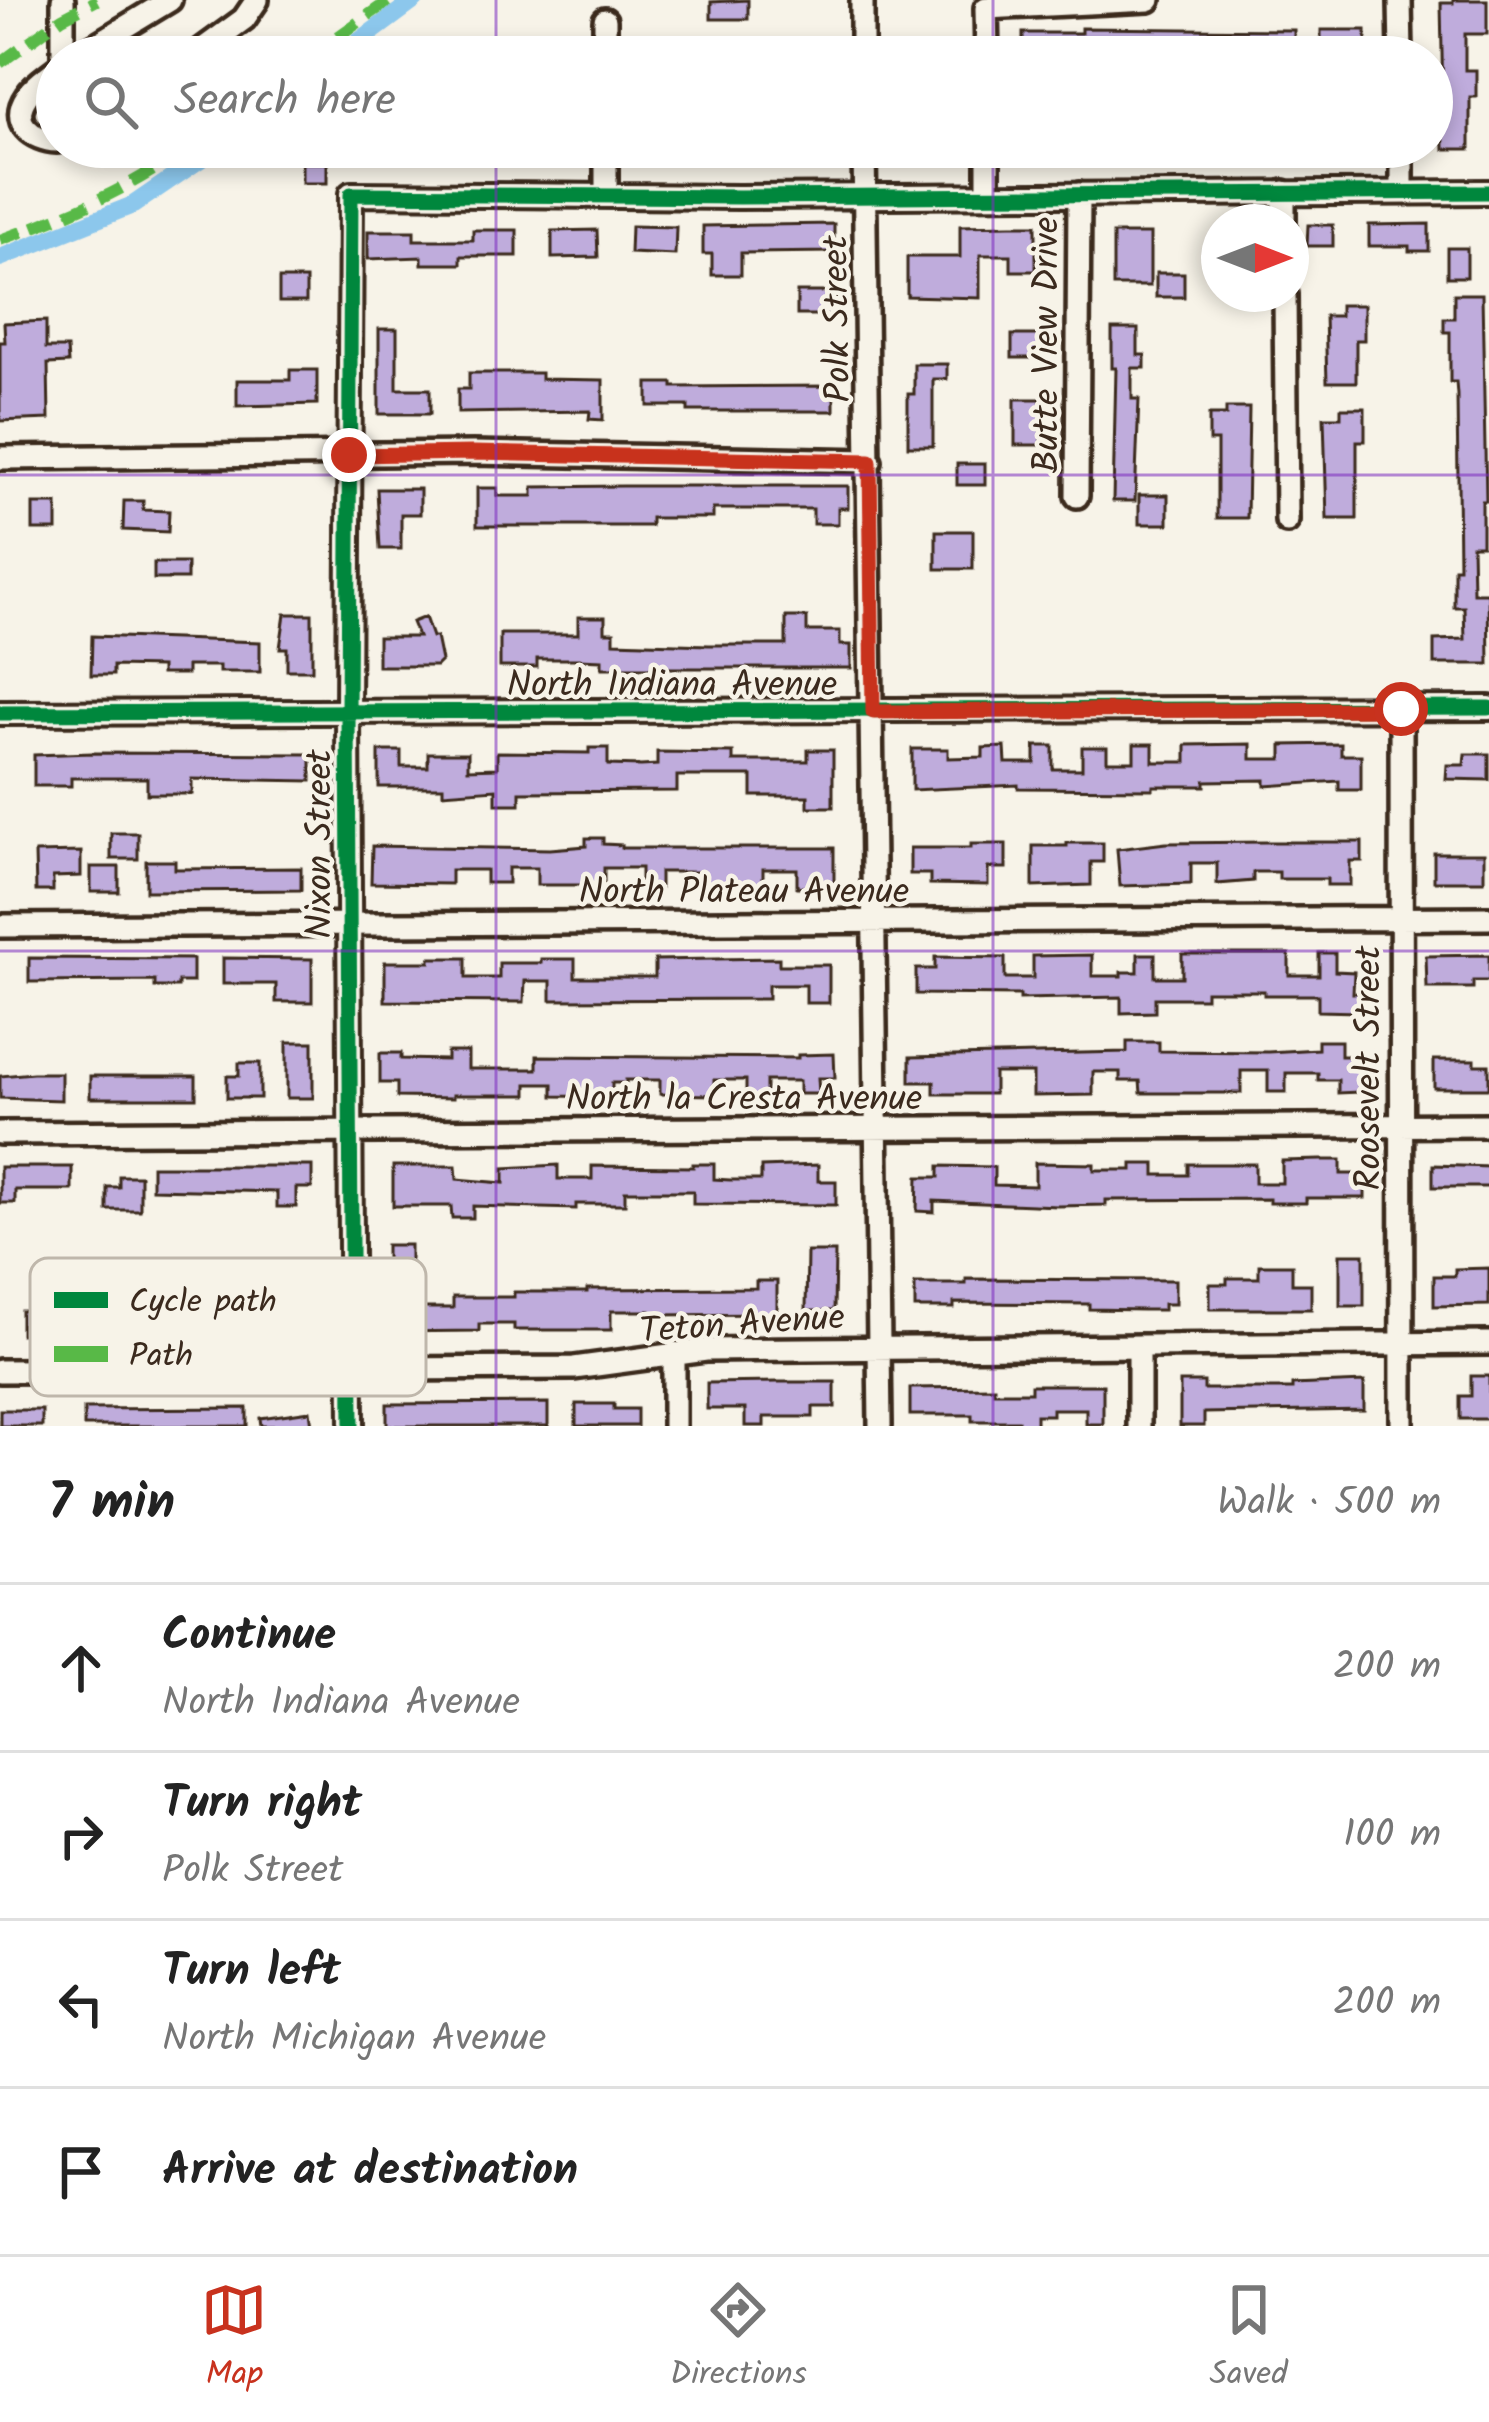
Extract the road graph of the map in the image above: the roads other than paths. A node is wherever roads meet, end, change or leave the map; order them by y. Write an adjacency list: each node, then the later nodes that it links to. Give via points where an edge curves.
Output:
1 (63, 0): 8 (street)
2 (170, 0): 9 (street)
3 (257, 0): 10 (street)
4 (862, 0): 12 (street)
5 (1149, 0): 13 (street, via 986,8)
6 (1400, 0): 14 (street)
7 (605, 20): 11 (street)
8 (63, 36)
9 (111, 36)
10 (221, 36)
11 (605, 36)
12 (862, 36)
13 (987, 36)
14 (1401, 36)
15 (36, 86): 16 (street, via 21,119)
16 (36, 137)
17 (606, 168): 26 (street)
18 (865, 168): 27 (street, Polk Street)
19 (988, 168): 25 (street)
20 (1402, 168): 21 (street)
21 (1402, 191): 22 (street); 23 (street)
22 (1284, 192): 24 (street); 28 (street)
23 (1489, 192)
24 (1078, 194): 25 (street); 33 (street, Butte View Drive)
25 (988, 195): 27 (street)
26 (606, 196): 27 (street); 30 (street, Nixon Street, via 351,194)
27 (866, 196): 32 (street, Polk Street)
28 (1284, 204)
29 (1285, 312): 34 (street)
30 (349, 455): 31 (street); 32 (street); 39 (street, Nixon Street)
31 (0, 458)
32 (870, 461): 37 (street, Polk Street)
33 (1076, 496)
34 (1287, 521)
35 (1489, 708): 36 (street, North Indiana Avenue)
36 (1401, 709): 37 (street, North Indiana Avenue); 41 (street, Roosevelt Street)
37 (873, 712): 39 (street, North Indiana Avenue); 42 (street, Polk Street)
38 (0, 713): 39 (street, North Indiana Avenue)
39 (348, 713): 43 (street, Nixon Street)
40 (1489, 918): 41 (street, North Plateau Avenue)
41 (1400, 919): 42 (street, North Plateau Avenue); 46 (street, Roosevelt Street)
42 (874, 923): 43 (street, North Plateau Avenue); 47 (street, Polk Street)
43 (349, 924): 44 (street, North Plateau Avenue); 49 (street, Nixon Street)
44 (0, 926)
45 (1489, 1125): 46 (street, North la Cresta Avenue)
46 (1401, 1126): 47 (street, North la Cresta Avenue); 51 (street, Roosevelt Street)
47 (877, 1129): 49 (street, North la Cresta Avenue); 53 (street, Polk Street)
48 (0, 1133): 49 (street, North la Cresta Avenue)
49 (350, 1133): 50 (street, Nixon Street)
50 (351, 1258)
51 (1401, 1343): 52 (street, Teton Avenue); 54 (street, Teton Avenue); 62 (street, Roosevelt Street)
52 (1489, 1343)
53 (879, 1346): 54 (street, Teton Avenue); 55 (street, Teton Avenue); 60 (street, Polk Street)
54 (1139, 1346): 61 (street)
55 (674, 1353): 56 (street, Teton Avenue, via 574,1368); 59 (street)
56 (426, 1369)
57 (0, 1371): 58 (street, Teton Avenue)
58 (30, 1371)
59 (674, 1426)
60 (880, 1426)
61 (1139, 1426)
62 (1402, 1426)

